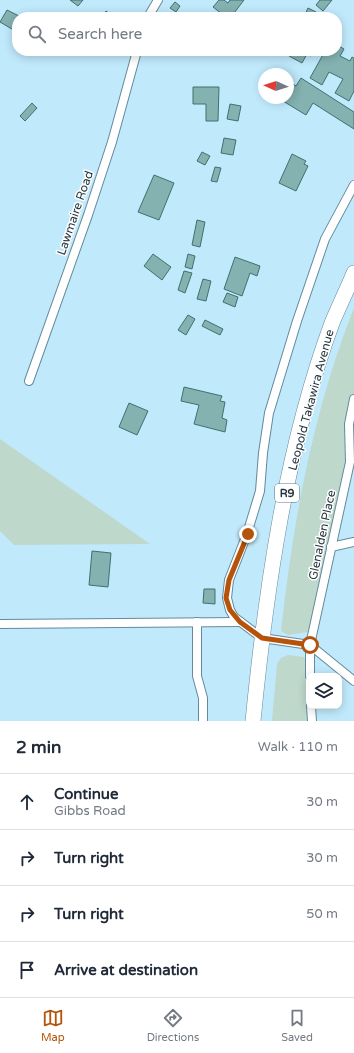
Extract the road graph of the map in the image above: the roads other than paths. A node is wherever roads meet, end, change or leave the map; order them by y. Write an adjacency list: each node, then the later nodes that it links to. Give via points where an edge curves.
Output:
1 (158, 0): 2 (street)
2 (151, 12)
3 (136, 56): 6 (street, Lawmaire Road, via 112,142)
4 (354, 185): 11 (street, via 325,239 269,413 260,491 248,534 227,589 226,598 230,610)
5 (354, 273): 13 (highway, Leopold Takawira Avenue / R9, via 332,323 311,389 294,456 274,555)
6 (29, 381)
7 (354, 399): 9 (street, Glenalden Place, via 349,424 350,462)
8 (354, 542): 9 (street)
9 (332, 547): 14 (street, Glenalden Place)
10 (197, 622): 11 (street); 12 (street); 18 (street, via 197,676 203,698)
11 (240, 622): 13 (street)
12 (0, 624)
13 (262, 638): 14 (street); 19 (highway, Leopold Takawira Avenue / R9)
14 (310, 645): 15 (street, Glenalden Place); 16 (street)
15 (310, 673)
16 (354, 681)
17 (311, 709): 20 (street)
18 (203, 721)
19 (253, 721)
20 (312, 721)

